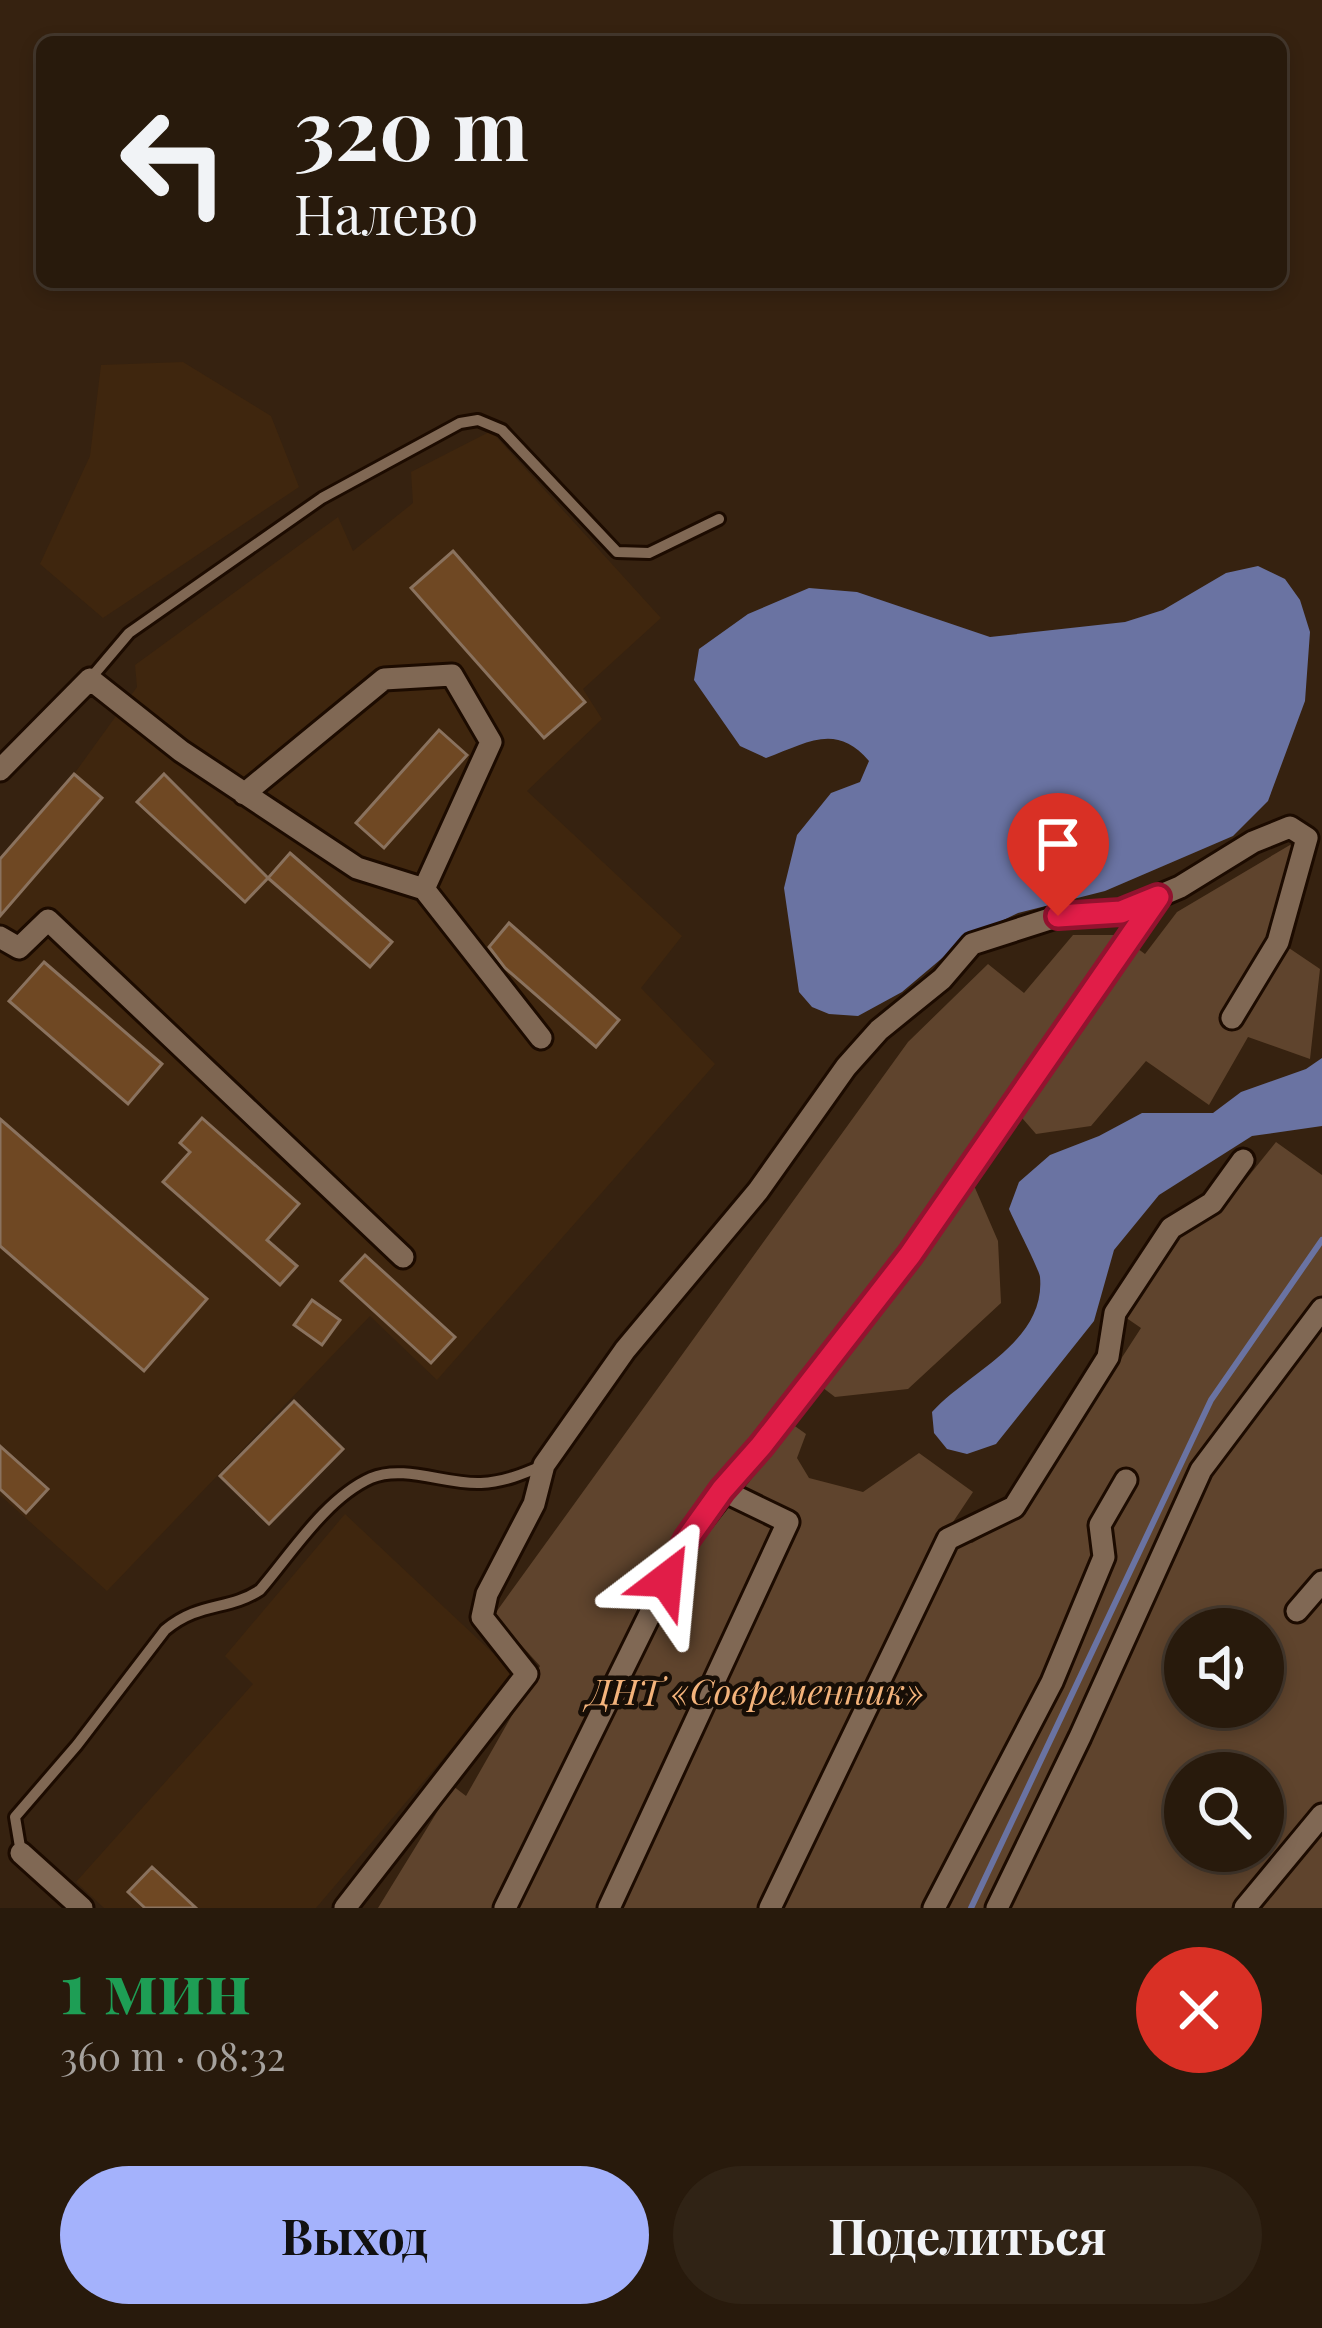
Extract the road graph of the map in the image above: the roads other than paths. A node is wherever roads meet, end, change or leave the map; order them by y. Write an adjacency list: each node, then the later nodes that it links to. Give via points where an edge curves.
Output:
1 (719, 520): 2 (lane, via 649,554 617,552 502,430 460,423 322,498 129,633)
2 (90, 679): 3 (street); 4 (street)
3 (0, 770)
4 (244, 794): 5 (street, via 357,868); 5 (street, via 384,679 452,675 490,742)
5 (424, 889): 9 (street)
6 (1158, 897): 8 (street, via 1290,827 1307,838 1278,942); 13 (street, via 1121,912 1058,916 972,944 879,1030); 15 (street, via 910,1255)
7 (0, 937): 11 (street, via 19,948 48,920)
8 (1232, 1018)
9 (541, 1038)
10 (1243, 1160): 25 (street, via 1212,1203 1171,1228 1114,1313 1108,1357 1014,1507 948,1539)
11 (404, 1257)
12 (1322, 1309): 27 (street, via 1201,1470)
13 (544, 1465): 19 (lane, via 479,1483 394,1474 351,1490 260,1590 183,1615 165,1630 15,1817); 22 (street, via 482,1617 527,1674)
14 (1126, 1480): 26 (street, via 1100,1525 1104,1558 1052,1682)
15 (722, 1490): 23 (street, via 687,1539); 24 (street, via 788,1522)
16 (1322, 1582): 17 (street)
17 (1297, 1611)
18 (1322, 1815): 28 (street)
19 (21, 1853): 20 (lane); 21 (street)
20 (61, 1908)
21 (82, 1908)
22 (345, 1908)
23 (505, 1908)
24 (609, 1908)
25 (770, 1908)
26 (934, 1908)
27 (997, 1908)
28 (1245, 1908)

